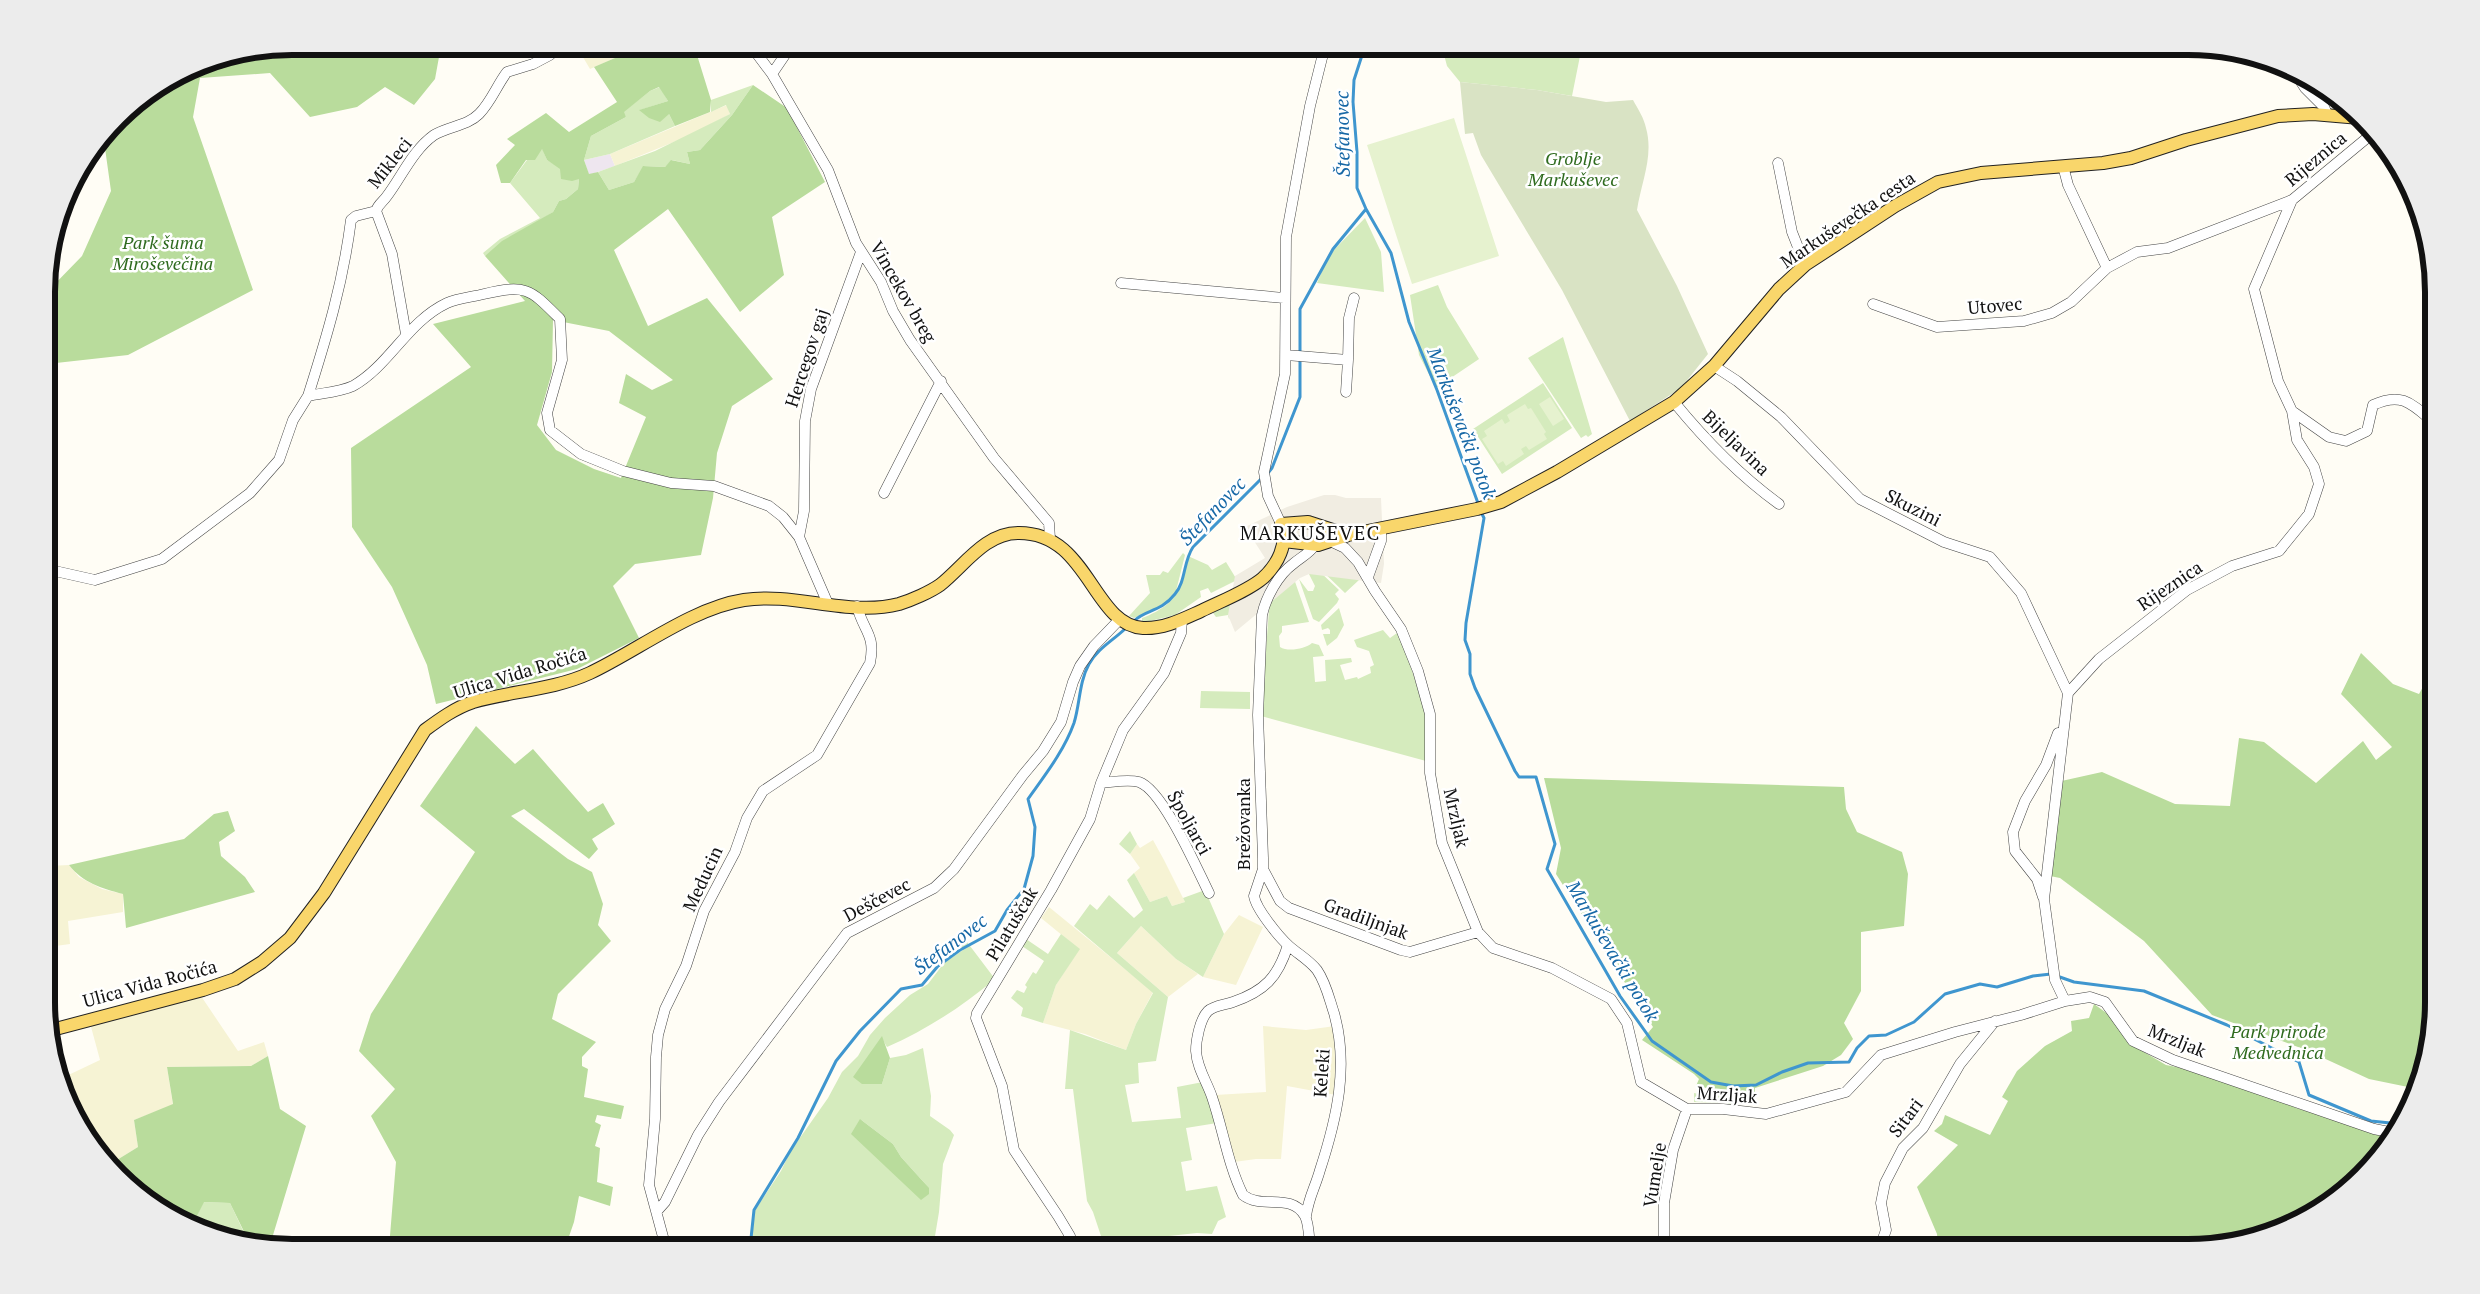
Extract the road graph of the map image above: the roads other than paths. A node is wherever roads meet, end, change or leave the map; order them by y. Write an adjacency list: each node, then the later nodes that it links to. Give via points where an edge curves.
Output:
1 (550, 55): 13 (street, Mikleci, via 507,72 480,113 469,122 434,136 415,154)
2 (757, 55): 5 (street, Vincekov breg)
3 (785, 55): 5 (street)
4 (1323, 55): 18 (street, via 1287,230)
5 (772, 74): 14 (street, Vincekov breg, via 828,170)
6 (2303, 85): 7 (street, via 2324,106)
7 (2327, 114): 8 (main road, Markuševečka cesta); 11 (main road, Markuševečka cesta, via 2278,116 2131,158)
8 (2347, 116)
9 (2367, 138): 12 (street, Rijeznica)
10 (1778, 163): 15 (street, via 1792,232)
11 (2063, 166): 15 (main road, Markuševečka cesta, via 1981,173 1938,182 1895,206); 16 (street, via 2068,185)
12 (2292, 200): 16 (street, Utovec, via 2168,248 2138,252); 29 (street, Rijeznica, via 2254,289 2278,381)
13 (376, 211): 21 (street, Mikleci, via 392,254); 27 (street, Mikleci, via 351,220 346,263 335,310)
14 (861, 252): 25 (street, Vincekov breg, via 881,282 910,340); 37 (street, Hercegov gaj, via 810,389 804,421 804,511)
15 (1806, 266): 24 (main road, Markuševečka cesta, via 1779,289)
16 (2106, 268): 20 (street, Utovec, via 2071,302 2052,313 2024,321 1937,326)
17 (1122, 283): 18 (street)
18 (1284, 298): 22 (street)
19 (1354, 298): 23 (street, via 1349,318)
20 (1873, 304)
21 (406, 334): 27 (street, via 381,365 351,386); 37 (street, via 447,303 509,288 526,290 560,319 562,360 548,413 550,430 581,454 623,471 671,483 714,486 762,502)
22 (1290, 356): 23 (street); 33 (street, via 1264,472 1272,507)
23 (1348, 360): 26 (street)
24 (1714, 366): 28 (main road, Markuševečka cesta); 47 (street, Skuzini, via 1781,417 1860,500 1944,542 1990,558 2021,593)
25 (940, 381): 31 (street); 38 (street, Vincekov breg, via 994,458 1049,523)
26 (1346, 392)
27 (308, 396): 41 (street, via 293,420 279,460 250,493 162,559 95,580)
28 (1674, 402): 32 (street, Bijeljavina, via 1723,456); 35 (main road, Markuševečka cesta, via 1501,502)
29 (2292, 411): 30 (street, via 2329,437 2346,441 2367,431 2373,405 2386,398 2409,401); 47 (street, Rijeznica, via 2297,440 2314,467 2319,484 2309,514 2279,552 2232,566 2186,590 2099,659)
30 (2425, 415)
31 (884, 493)
32 (1779, 504)
33 (1281, 524): 34 (main road, via 1301,521); 39 (main road)
34 (1322, 525): 36 (main road); 40 (main road, via 1325,535)
35 (1381, 528): 36 (main road, Markuševečka cesta); 42 (street, via 1381,541)
36 (1348, 535): 40 (main road, Markuševečka cesta)
37 (800, 537): 43 (street)
38 (1050, 539): 44 (main road, Ulica Vida Ročića, via 1017,532 998,536 938,586 901,604); 46 (main road, Ulica Vida Ročića, via 1075,560)
39 (1284, 541): 40 (main road); 45 (main road, via 1277,560 1261,580)
40 (1322, 544): 42 (street, Mrzljak, via 1340,545 1351,553); 50 (street, Brežovanka, via 1291,565 1277,581 1262,615 1258,714)
41 (55, 572)
42 (1368, 577): 53 (street, Mrzljak, via 1401,629 1418,671 1430,714 1430,772 1442,843)
43 (828, 604): 44 (main road, Ulica Vida Ročića); 57 (main road, Ulica Vida Ročića, via 762,598 741,600 703,612 588,674 555,685 471,703 444,715 425,730 407,756 304,921 262,962 235,979 203,990)
44 (857, 606): 60 (street, Meducin, via 872,639 870,663 817,755 763,791 747,818 665,1009 658,1035 649,1184)
45 (1182, 620): 46 (main road, via 1154,628); 49 (street, Pilatuščak, via 1171,659 1123,730)
46 (1127, 623): 60 (street, Deščevec, via 1094,646 1080,666 1061,722 1043,751 954,869 934,888 847,933 719,1102)
47 (2068, 693): 48 (street)
48 (2063, 720): 52 (street); 52 (street, via 2046,765 2013,832 2015,850 2037,879)
49 (1101, 783): 51 (street, Špoljarci, via 1139,782 1151,788 1176,828); 63 (street, Pilatuščak, via 1090,819 976,1018 1002,1086 1014,1150)
50 (1263, 869): 53 (street, Gradiljnjak, via 1280,900 1289,908 1401,950 1416,951); 54 (street, Brežovanka, via 1255,901)
51 (1208, 893)
52 (2044, 899): 55 (street, via 2055,980)
53 (1478, 932): 58 (street, Mrzljak, via 1493,948 1552,968 1611,1000 1627,1024 1641,1082)
54 (1288, 946): 61 (street, Keleki, via 1309,961 1324,981 1341,1042 1335,1113); 61 (street, via 1281,967 1263,988 1206,1013 1196,1050 1243,1195 1263,1202 1292,1203)
55 (2064, 1001): 56 (street, Mrzljak); 59 (street, Mrzljak, via 2090,997 2105,1002 2133,1041 2172,1060)
56 (1995, 1021): 58 (street, Mrzljak, via 1881,1056 1846,1092 1766,1114); 66 (street, Sitari, via 1960,1064 1923,1128 1903,1148 1885,1183 1880,1203 1886,1230)
57 (57, 1029)
58 (1688, 1109): 65 (street, Vumelje, via 1673,1150 1664,1203)
59 (2386, 1132)
60 (657, 1210): 62 (street)
61 (1306, 1216): 64 (street)
62 (664, 1239)
63 (1070, 1239)
64 (1309, 1239)
65 (1664, 1239)
66 (1883, 1239)

